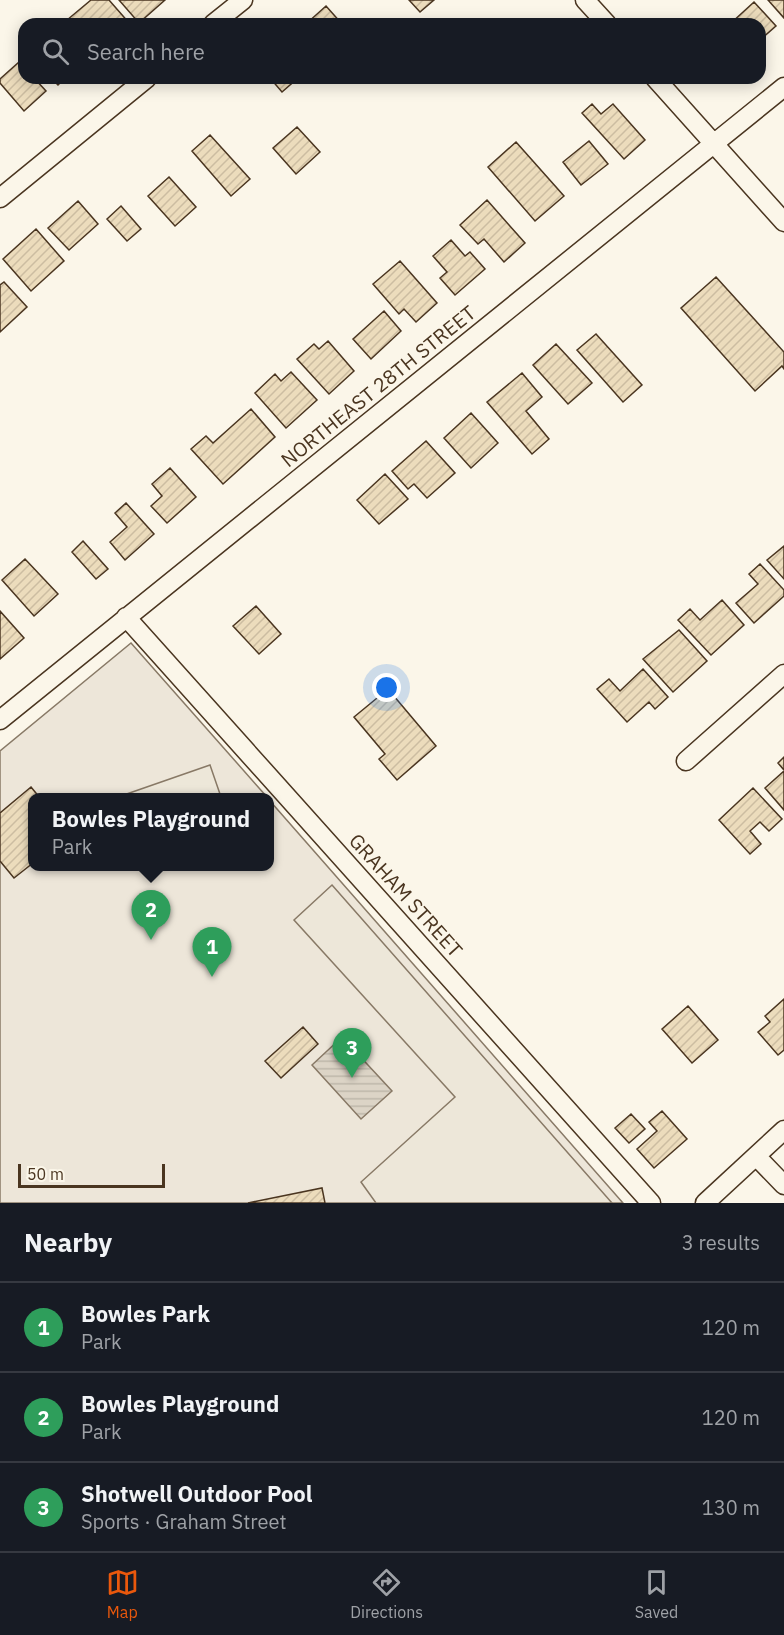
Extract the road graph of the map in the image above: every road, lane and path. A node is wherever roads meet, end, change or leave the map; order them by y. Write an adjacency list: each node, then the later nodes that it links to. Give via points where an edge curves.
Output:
1 (243, 0): 3 (street)
2 (585, 0): 4 (street)
3 (220, 18)
4 (602, 18)
5 (140, 84): 9 (street)
6 (660, 84): 8 (street)
7 (784, 87): 8 (street, NORTHEAST 28TH STREET)
8 (714, 144): 10 (street); 11 (street, NORTHEAST 28TH STREET)
9 (0, 198)
10 (784, 222)
11 (126, 617): 13 (street, NORTHEAST 28TH STREET); 18 (street, GRAHAM STREET)
12 (784, 674): 14 (street)
13 (0, 720)
14 (686, 761)
15 (784, 1130): 16 (street)
16 (756, 1155): 17 (street); 19 (street)
17 (784, 1185)
18 (651, 1203)
19 (705, 1203)

